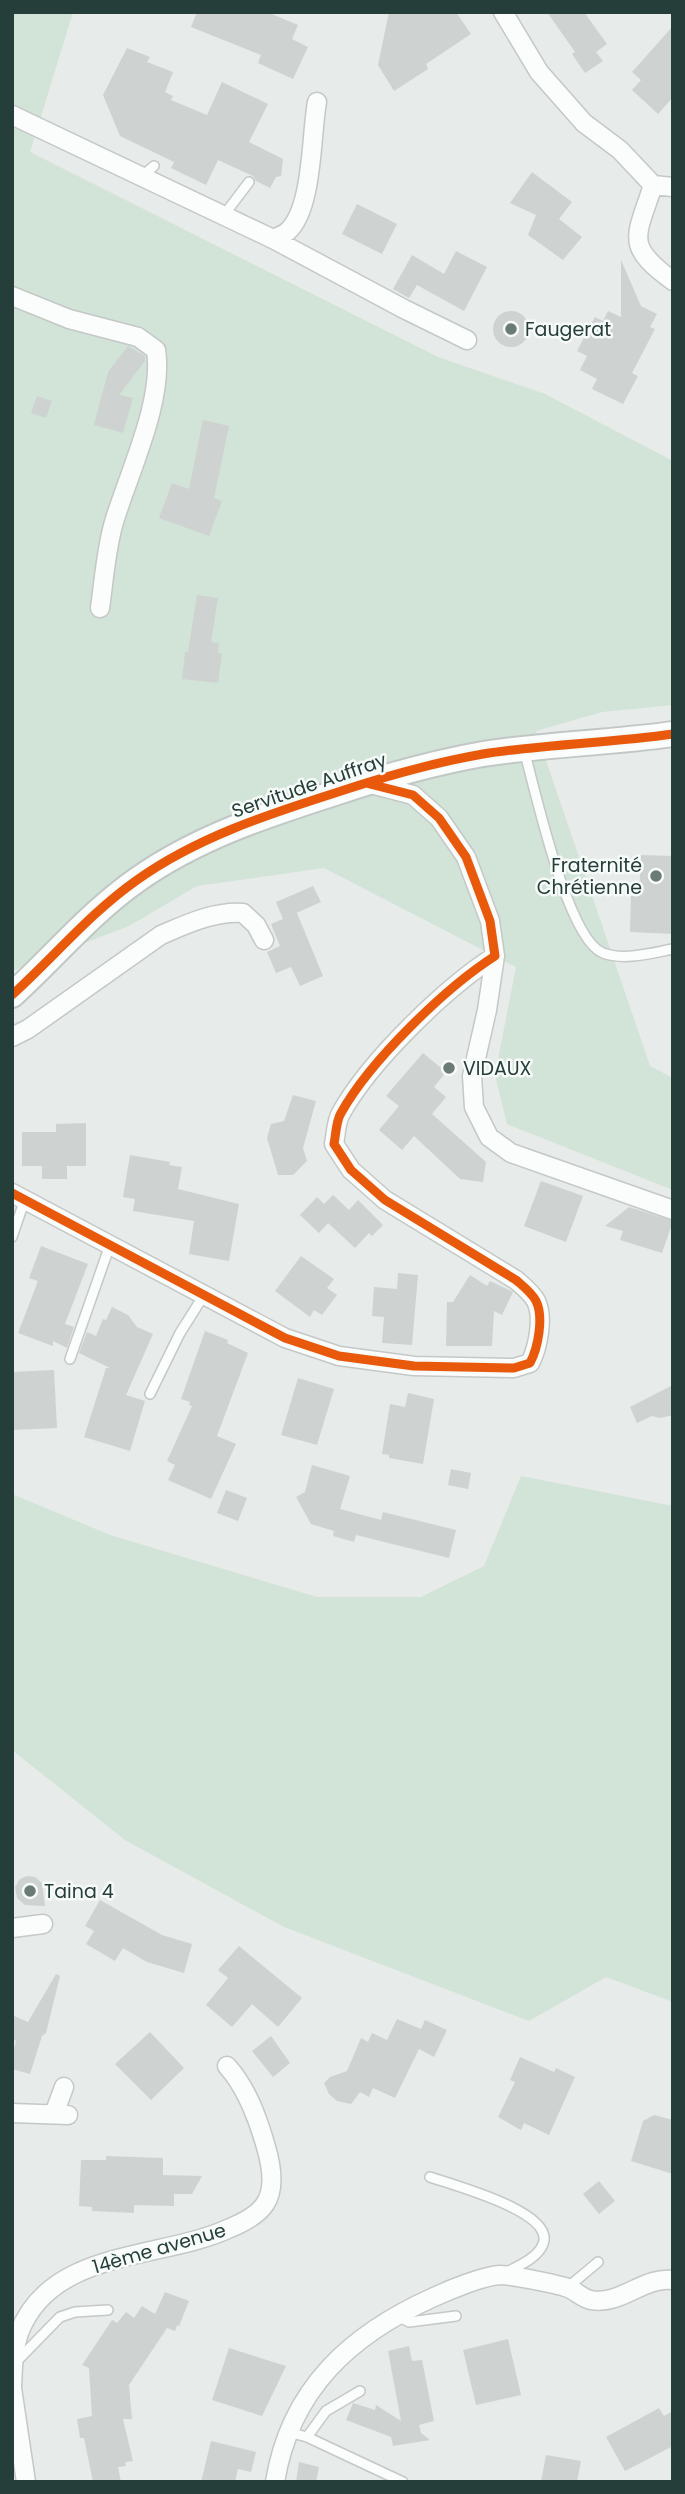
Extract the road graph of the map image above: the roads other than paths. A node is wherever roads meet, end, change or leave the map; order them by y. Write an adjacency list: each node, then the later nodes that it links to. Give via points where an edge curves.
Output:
1 (503, 12): 5 (street, via 540,72 584,123 620,150)
2 (317, 102): 8 (street, via 309,179 300,213 287,232)
3 (12, 115): 7 (street, via 147,171)
4 (249, 182): 7 (lane)
5 (653, 185): 6 (street); 9 (street, via 637,233 650,264)
6 (673, 187)
7 (224, 215): 8 (street)
8 (273, 239): 11 (street)
9 (673, 281)
10 (12, 296): 12 (street, via 69,319 138,337 156,350 159,369 113,525)
11 (467, 340)
12 (100, 608)
13 (673, 734): 14 (street, Servitude Auffray)
14 (524, 750): 15 (street, Servitude Auffray, via 459,759); 17 (lane, via 574,919 584,935 603,953 634,956)
15 (366, 783): 18 (street, via 413,794 439,818 466,857 491,921); 19 (street, Servitude Auffray, via 299,804 180,853 136,880 94,915)
16 (264, 940): 20 (street, via 243,913 215,915 169,931)
17 (673, 949)
18 (495, 956): 22 (street, via 472,1076 474,1107 489,1138 511,1153); 25 (street, via 458,983 401,1037 339,1115 334,1144 351,1170 385,1200 516,1280 535,1298 539,1314 530,1363 514,1368 414,1366 339,1356 285,1338)
19 (12, 995)
20 (12, 1037)
21 (19, 1196): 23 (lane); 24 (street)
22 (673, 1210)
23 (12, 1237)
24 (111, 1244): 25 (street); 26 (lane)
25 (204, 1295): 27 (lane)
26 (70, 1359)
27 (150, 1394)
28 (43, 1924): 29 (street)
29 (12, 1928)
30 (227, 2066): 41 (street, 14ème avenue, via 239,2080 268,2154 272,2186 265,2204 245,2222 214,2236 119,2258 69,2276 31,2313 20,2332)
31 (64, 2087): 32 (street, via 61,2115)
32 (12, 2113)
33 (429, 2177): 35 (lane, via 521,2210 541,2226 543,2246)
34 (598, 2262): 37 (lane)
35 (500, 2275): 37 (street); 39 (street, via 450,2290)
36 (673, 2280): 37 (street, via 659,2280 599,2300)
37 (567, 2288)
38 (108, 2310): 41 (lane, via 60,2317)
39 (396, 2315): 40 (lane, via 409,2322); 44 (street, via 363,2335 332,2365 305,2399)
40 (456, 2316)
41 (13, 2365): 42 (street, 14ème avenue)
42 (12, 2387): 46 (street, 14ème avenue)
43 (360, 2391): 45 (lane, via 326,2411)
44 (288, 2432): 45 (lane); 47 (street)
45 (307, 2437): 48 (lane)
46 (26, 2482)
47 (275, 2482)
48 (403, 2482)

